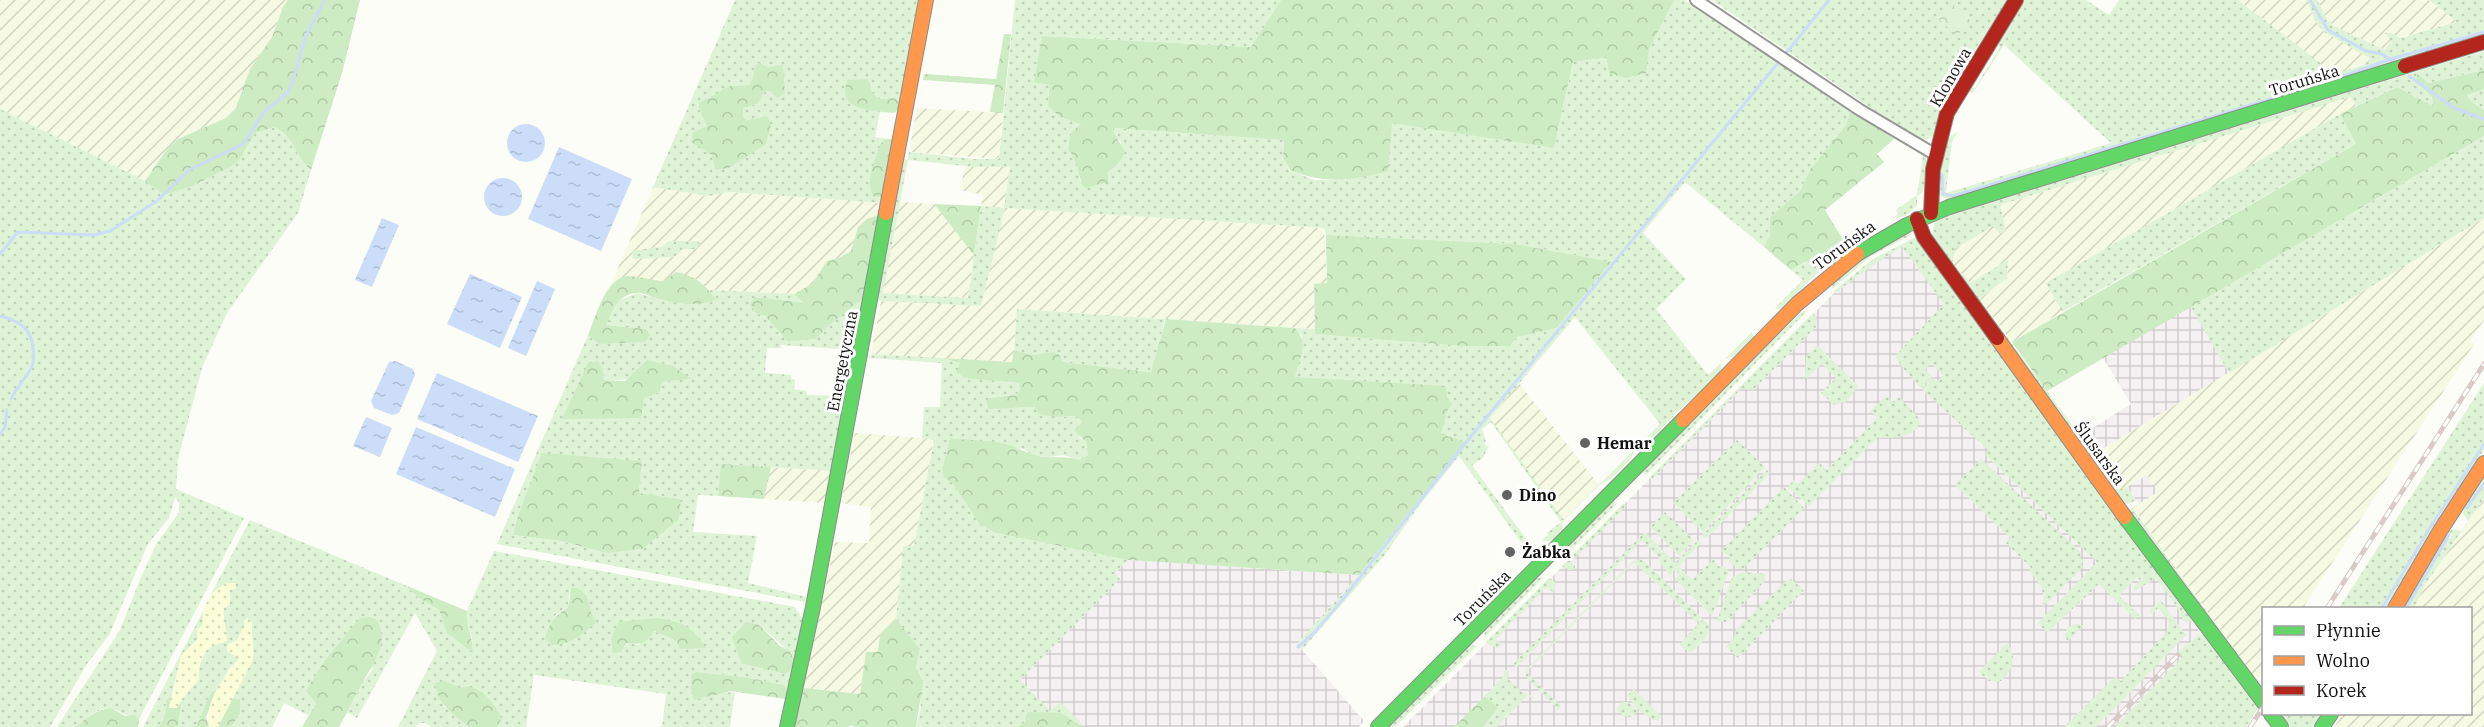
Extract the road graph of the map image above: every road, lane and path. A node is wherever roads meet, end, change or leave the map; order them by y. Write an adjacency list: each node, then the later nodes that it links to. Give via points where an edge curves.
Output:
1 (926, 0): 12 (street, Energetyczna)
2 (1696, 0): 5 (street, via 1860,110)
3 (2016, 0): 5 (street, Klonowa, via 1954,100)
4 (2484, 42): 6 (street, Toruńska)
5 (1936, 155): 6 (street, Klonowa)
6 (1931, 213): 7 (street, Toruńska)
7 (1917, 219): 10 (street, Ślusarska, via 1924,237); 13 (street, Toruńska, via 1875,241 1824,279)
8 (2484, 463): 9 (street)
9 (2396, 607)
10 (2262, 700)
11 (2272, 715): 14 (street)
12 (788, 727)
13 (1378, 727)
14 (2281, 727)

